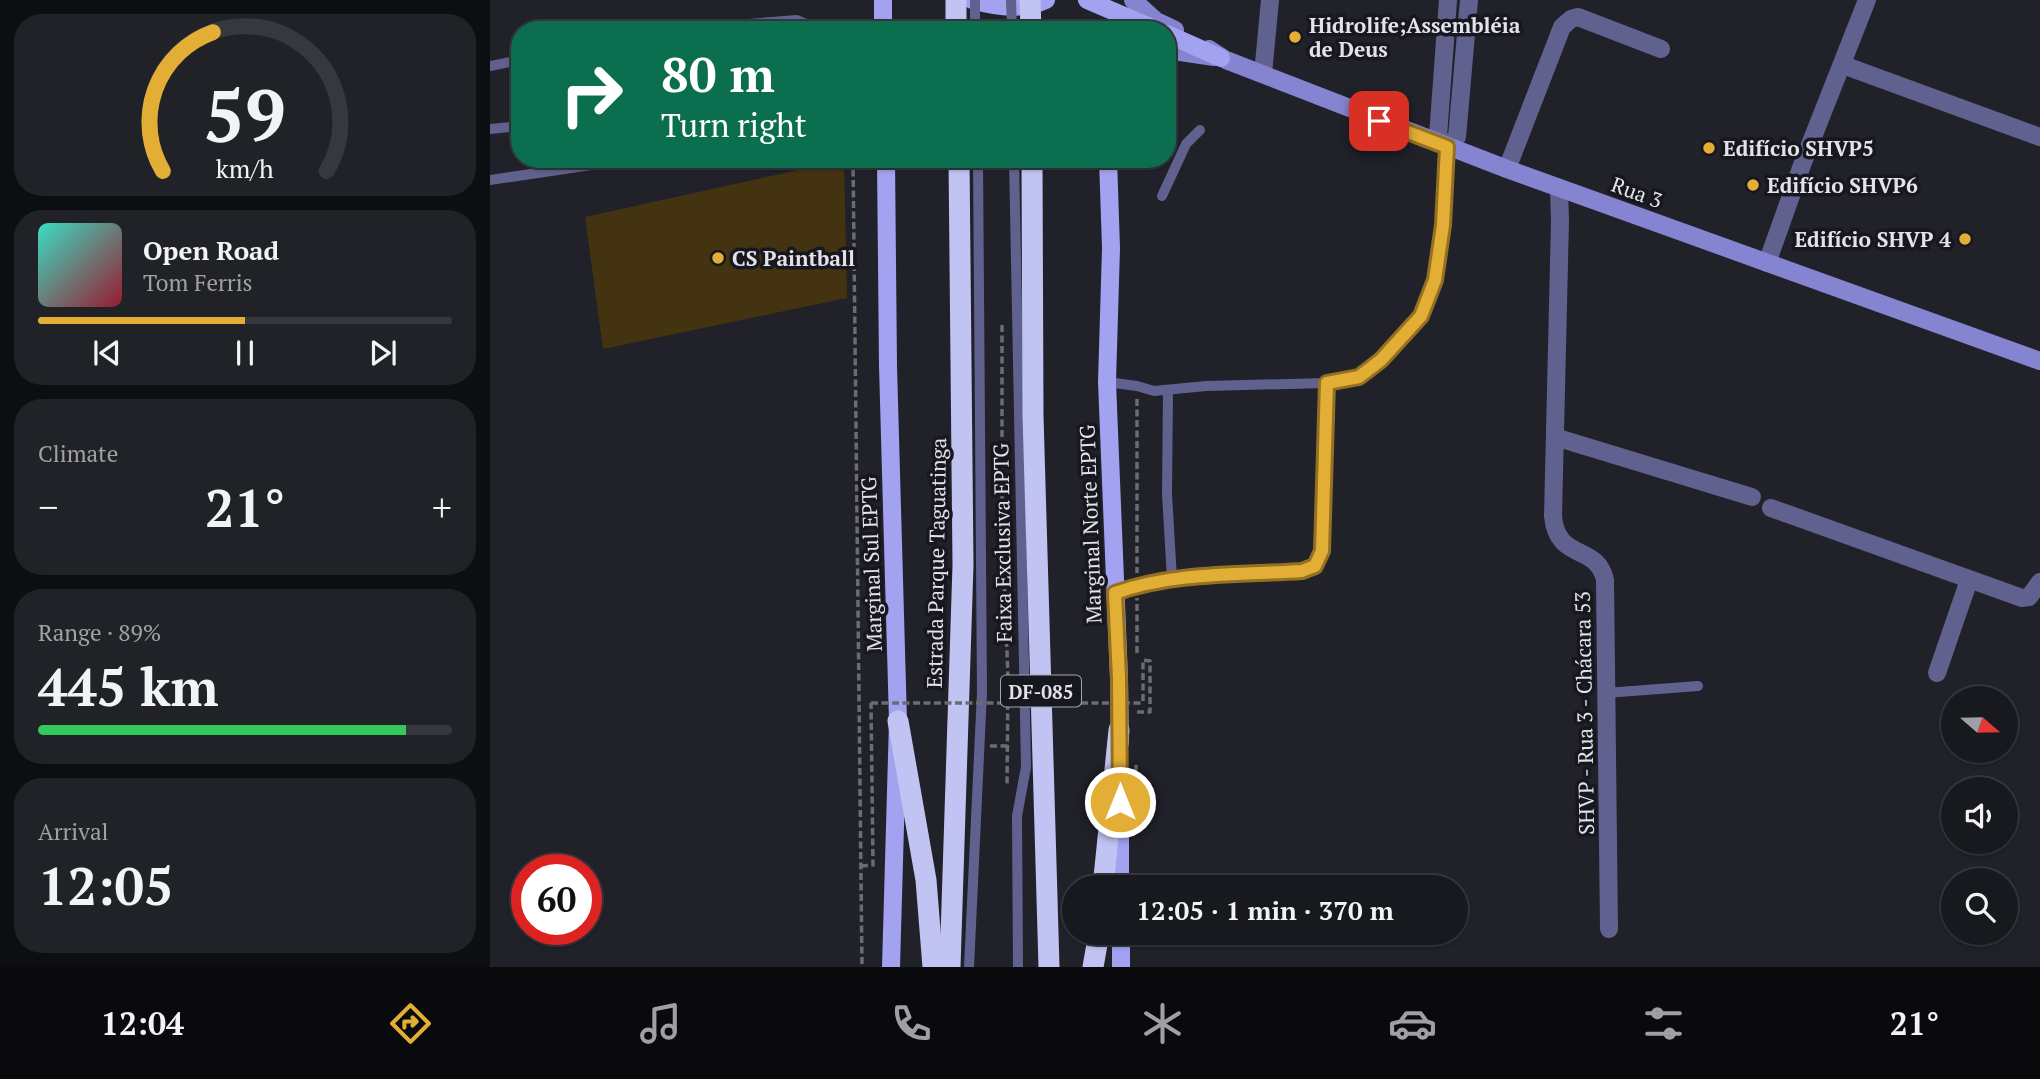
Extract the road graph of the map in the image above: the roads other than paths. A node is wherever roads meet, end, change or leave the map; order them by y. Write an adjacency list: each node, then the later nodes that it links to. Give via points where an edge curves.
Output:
1 (883, 0): 14 (main road)
2 (956, 0): 15 (highway)
3 (973, 0): 6 (main road, via 1021,7); 16 (lane, bridge)
4 (1011, 0): 17 (lane, bridge)
5 (1030, 0): 18 (highway, bridge)
6 (1045, 0)
7 (1087, 0): 13 (main road)
8 (1133, 0): 20 (main road)
9 (1270, 0): 29 (street)
10 (1448, 0): 34 (street, via 1438,136)
11 (1469, 0): 34 (street, via 1457,136)
12 (1867, 0): 27 (street)
13 (1114, 5): 19 (main road)
14 (883, 21)
15 (956, 21)
16 (974, 21)
17 (1012, 21)
18 (1031, 21)
19 (1142, 21)
20 (1156, 21)
21 (1176, 31): 25 (main road)
22 (1176, 38): 25 (main road)
23 (1661, 49): 44 (street, via 1571,19 1562,27)
24 (1176, 51): 25 (main road)
25 (1221, 58): 29 (main road, Rua 3)
26 (511, 62): 28 (lane)
27 (1843, 65): 33 (street); 48 (street)
28 (490, 66)
29 (1263, 74): 34 (main road, Rua 3)
30 (511, 127): 31 (lane)
31 (490, 129)
32 (1200, 130): 35 (lane, via 1186,144)
33 (2040, 137)
34 (1447, 147): 44 (main road, Rua 3); 51 (lane, via 1435,280 1421,316 1359,377)
35 (1176, 166)
36 (571, 168): 45 (lane)
37 (886, 168): 63 (main road, Marginal Sul EPTG)
38 (959, 168): 72 (highway, Estrada Parque Taguatinga, via 963,565)
39 (978, 168): 73 (lane, Faixa Exclusiva EPTG, via 982,692)
40 (1014, 168): 74 (lane, Faixa Exclusiva EPTG, via 1026,766 1017,816)
41 (1032, 168): 75 (highway, DF-085, via 1033,415)
42 (1108, 168): 50 (main road, Marginal Norte EPTG)
43 (1175, 168): 47 (lane)
44 (1507, 169): 46 (main road, Rua 3)
45 (490, 180)
46 (1559, 188): 48 (main road, Rua 3); 53 (street, SHVP - Rua 3 - Chácara 53)
47 (1162, 196)
48 (1768, 263): 49 (main road, Rua 3)
49 (2040, 361)
50 (1107, 382): 52 (lane); 59 (main road, Marginal Norte EPTG)
51 (1327, 383): 52 (lane); 56 (lane, via 1322,551 1315,566 1302,571)
52 (1168, 390): 56 (lane)
53 (1555, 437): 54 (street); 62 (street, SHVP - Rua 3 - Chácara 53, via 1553,516 1557,537 1592,559 1603,570 1605,580)
54 (1752, 498)
55 (1771, 508): 57 (street)
56 (1172, 579): 59 (lane)
57 (1969, 580): 58 (street, via 2022,598 2029,597); 60 (street)
58 (2040, 582)
59 (1115, 593): 64 (main road, Marginal Norte EPTG)
60 (1937, 673)
61 (1698, 686): 62 (lane)
62 (1606, 694): 67 (street, SHVP - Rua 3 - Chácara 53)
63 (898, 721): 70 (main road, Marginal Sul EPTG); 71 (highway, via 926,880)
64 (1128, 726): 65 (highway); 66 (main road, Marginal Norte EPTG)
65 (1105, 875)
66 (1122, 875)
67 (1609, 929)
68 (1097, 945): 76 (highway)
69 (1121, 945): 77 (main road)
70 (891, 967)
71 (933, 967)
72 (950, 967)
73 (969, 967)
74 (1018, 967)
75 (1049, 967)
76 (1093, 967)
77 (1121, 967)

